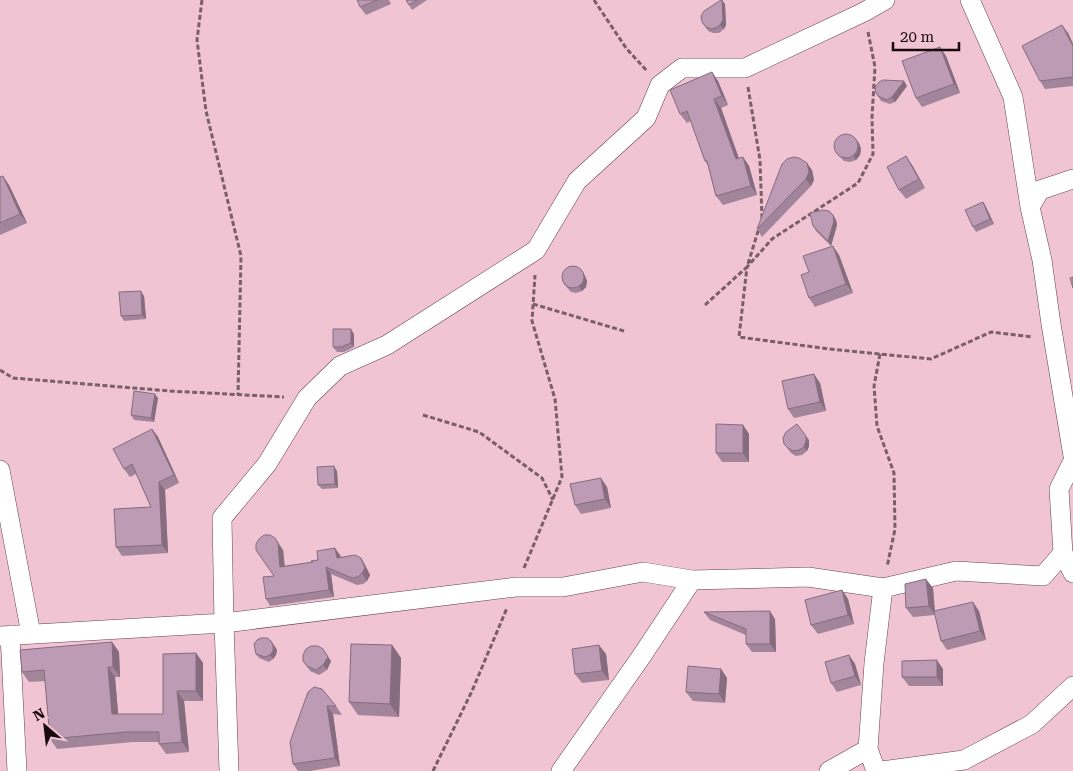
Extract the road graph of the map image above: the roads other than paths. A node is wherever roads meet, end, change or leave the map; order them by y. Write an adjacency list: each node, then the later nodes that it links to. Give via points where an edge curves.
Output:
1 (885, 0): 12 (street, via 745,68 682,68 660,85 646,118 577,181 536,250 387,345 340,366 307,398 267,464 222,518)
2 (970, 0): 4 (street, via 1013,97)
3 (1073, 179): 4 (street, via 1040,190)
4 (1030, 207): 5 (street, via 1042,260)
5 (1073, 456)
6 (1073, 461): 8 (street, via 1059,489)
7 (0, 470): 13 (street)
8 (1063, 553): 9 (street); 11 (street, via 1043,576 956,571)
9 (1073, 573)
10 (692, 580): 11 (street, via 808,577); 12 (street, via 643,572 563,587 516,587); 19 (street)
11 (883, 588): 16 (street)
12 (224, 623): 13 (street); 18 (street)
13 (31, 634): 14 (street)
14 (5, 635): 17 (street)
15 (1073, 686): 22 (street, via 1032,724 964,760)
16 (868, 749): 20 (street); 21 (street)
17 (17, 771)
18 (229, 771)
19 (561, 771)
20 (828, 771)
21 (876, 771)
22 (882, 771)

